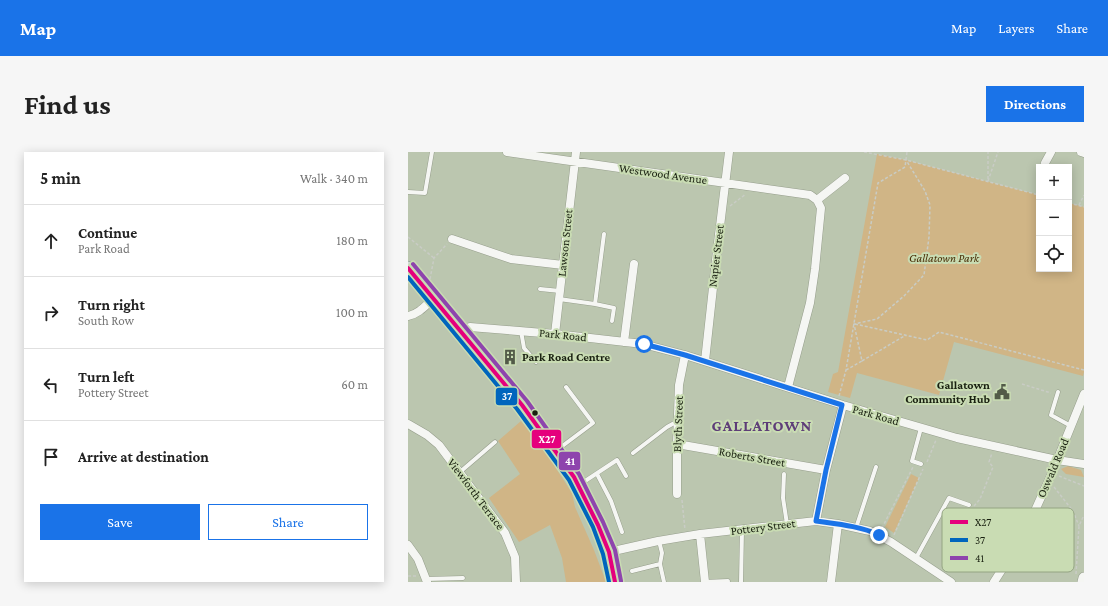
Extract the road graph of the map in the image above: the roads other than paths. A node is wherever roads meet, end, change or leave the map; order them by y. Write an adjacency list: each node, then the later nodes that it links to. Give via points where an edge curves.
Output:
1 (432, 152): 10 (lane, via 425,193)
2 (507, 152): 6 (street, Westwood Avenue)
3 (576, 152): 6 (street, Lawson Street)
4 (730, 152): 9 (street, Napier Street)
5 (1051, 152): 7 (street)
6 (574, 161): 9 (street, Westwood Avenue); 15 (street, Lawson Street)
7 (1045, 163)
8 (845, 178): 11 (street)
9 (726, 183): 11 (street, Westwood Avenue, via 810,195); 28 (street, Napier Street)
10 (408, 192)
11 (817, 200): 31 (street, via 821,208 810,303)
12 (604, 234): 20 (lane)
13 (452, 239): 15 (street, via 511,259)
14 (634, 264): 26 (street)
15 (563, 265): 18 (street, Lawson Street)
16 (408, 268): 19 (main road)
17 (540, 289): 18 (lane)
18 (559, 295): 20 (lane); 25 (street, Lawson Street)
19 (434, 298): 21 (street, via 414,315); 24 (main road)
20 (595, 304): 22 (lane, via 614,308)
21 (408, 316)
22 (612, 321)
23 (521, 330): 24 (street, Park Road, via 470,326); 25 (street, Park Road); 29 (lane, via 524,348)
24 (459, 331): 41 (main road, via 522,405)
25 (555, 334): 26 (street, Park Road)
26 (624, 342): 27 (street, Park Road, via 644,344)
27 (685, 355): 28 (street, Park Road); 35 (street, Blyth Street)
28 (705, 361): 31 (street, Park Road)
29 (536, 362)
30 (566, 387): 41 (lane, via 593,423)
31 (788, 387): 34 (street, Park Road)
32 (1058, 393): 37 (lane, via 1051,415)
33 (1084, 394): 37 (street, Oswald Road)
34 (840, 404): 38 (street, Park Road); 47 (street)
35 (678, 421): 40 (street, Blyth Street); 42 (lane)
36 (408, 424): 48 (street, Viewforth Terrace, via 439,445)
37 (1071, 426): 43 (street, Oswald Road)
38 (921, 427): 43 (street, Park Road); 44 (lane, via 912,461)
39 (495, 442): 48 (lane)
40 (677, 444): 47 (street, Roberts Street); 53 (street, Blyth Street)
41 (556, 452): 52 (main road)
42 (633, 453)
43 (1057, 460): 45 (street, Park Road); 56 (street, Oswald Road)
44 (921, 464)
45 (1084, 464)
46 (876, 466): 61 (lane)
47 (826, 470): 58 (street)
48 (460, 473): 75 (street, Viewforth Terrace, via 505,532 515,557)
49 (597, 474): 51 (lane, via 617,460); 52 (lane); 63 (lane, via 611,501)
50 (784, 474): 59 (lane, via 783,498)
51 (626, 476)
52 (579, 485): 67 (main road)
53 (677, 494)
54 (969, 505): 55 (lane, via 949,498)
55 (944, 508)
56 (1036, 508)
57 (942, 511): 68 (lane)
58 (816, 521): 59 (street, Pottery Street); 60 (street, Pottery Street)
59 (787, 524): 62 (street, Pottery Street)
60 (838, 524): 61 (street, Pottery Street); 81 (street)
61 (856, 528): 68 (street, Pottery Street, via 879,535)
62 (742, 530): 64 (street, Pottery Street); 80 (lane)
63 (622, 532)
64 (700, 534): 65 (street, Pottery Street); 79 (street)
65 (658, 541): 67 (street, Pottery Street); 69 (lane, via 662,553)
66 (408, 545): 73 (street, via 418,559)
67 (609, 552): 76 (main road)
68 (916, 558): 82 (street, Pottery Street)
69 (660, 564): 70 (lane); 77 (lane)
70 (632, 571)
71 (1000, 572): 83 (street, Oswald Road)
72 (463, 578): 73 (lane)
73 (427, 581)
74 (728, 581): 79 (lane)
75 (516, 582)
76 (615, 582)
77 (664, 582)
78 (702, 582): 79 (lane)
79 (705, 582)
80 (741, 582)
81 (832, 582)
82 (951, 582)
83 (994, 582)

